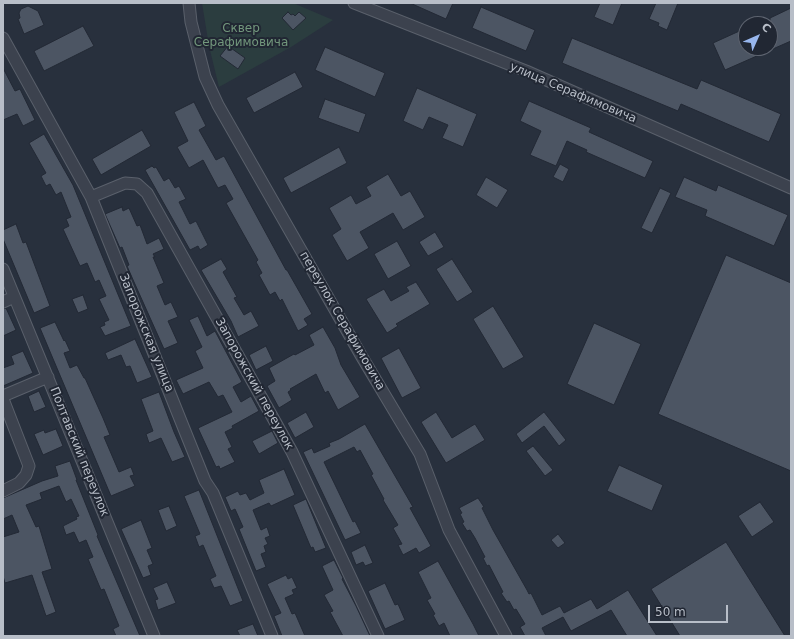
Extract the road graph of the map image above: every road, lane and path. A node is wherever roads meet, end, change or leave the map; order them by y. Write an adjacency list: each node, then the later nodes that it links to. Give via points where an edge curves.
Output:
1 (188, 3): 15 (street, переулок Серафимовича, via 205,77 218,104 420,454 449,530)
2 (354, 3): 4 (street, улица Серафимовича, via 526,71)
3 (3, 38): 5 (street, Запорожская улица)
4 (791, 188)
5 (91, 197): 13 (street, Запорожская улица, via 205,481 213,493); 14 (street, Запорожский переулок, via 125,183 137,184 147,192 292,452)
6 (3, 269): 7 (street, Полтавский переулок)
7 (14, 297): 8 (street); 9 (street, Полтавский переулок)
8 (3, 302)
9 (48, 378): 10 (street); 12 (street, Полтавский переулок)
10 (3, 398): 11 (street, via 29,466 19,483)
11 (3, 491)
12 (154, 636)
13 (272, 636)
14 (378, 636)
15 (506, 636)

